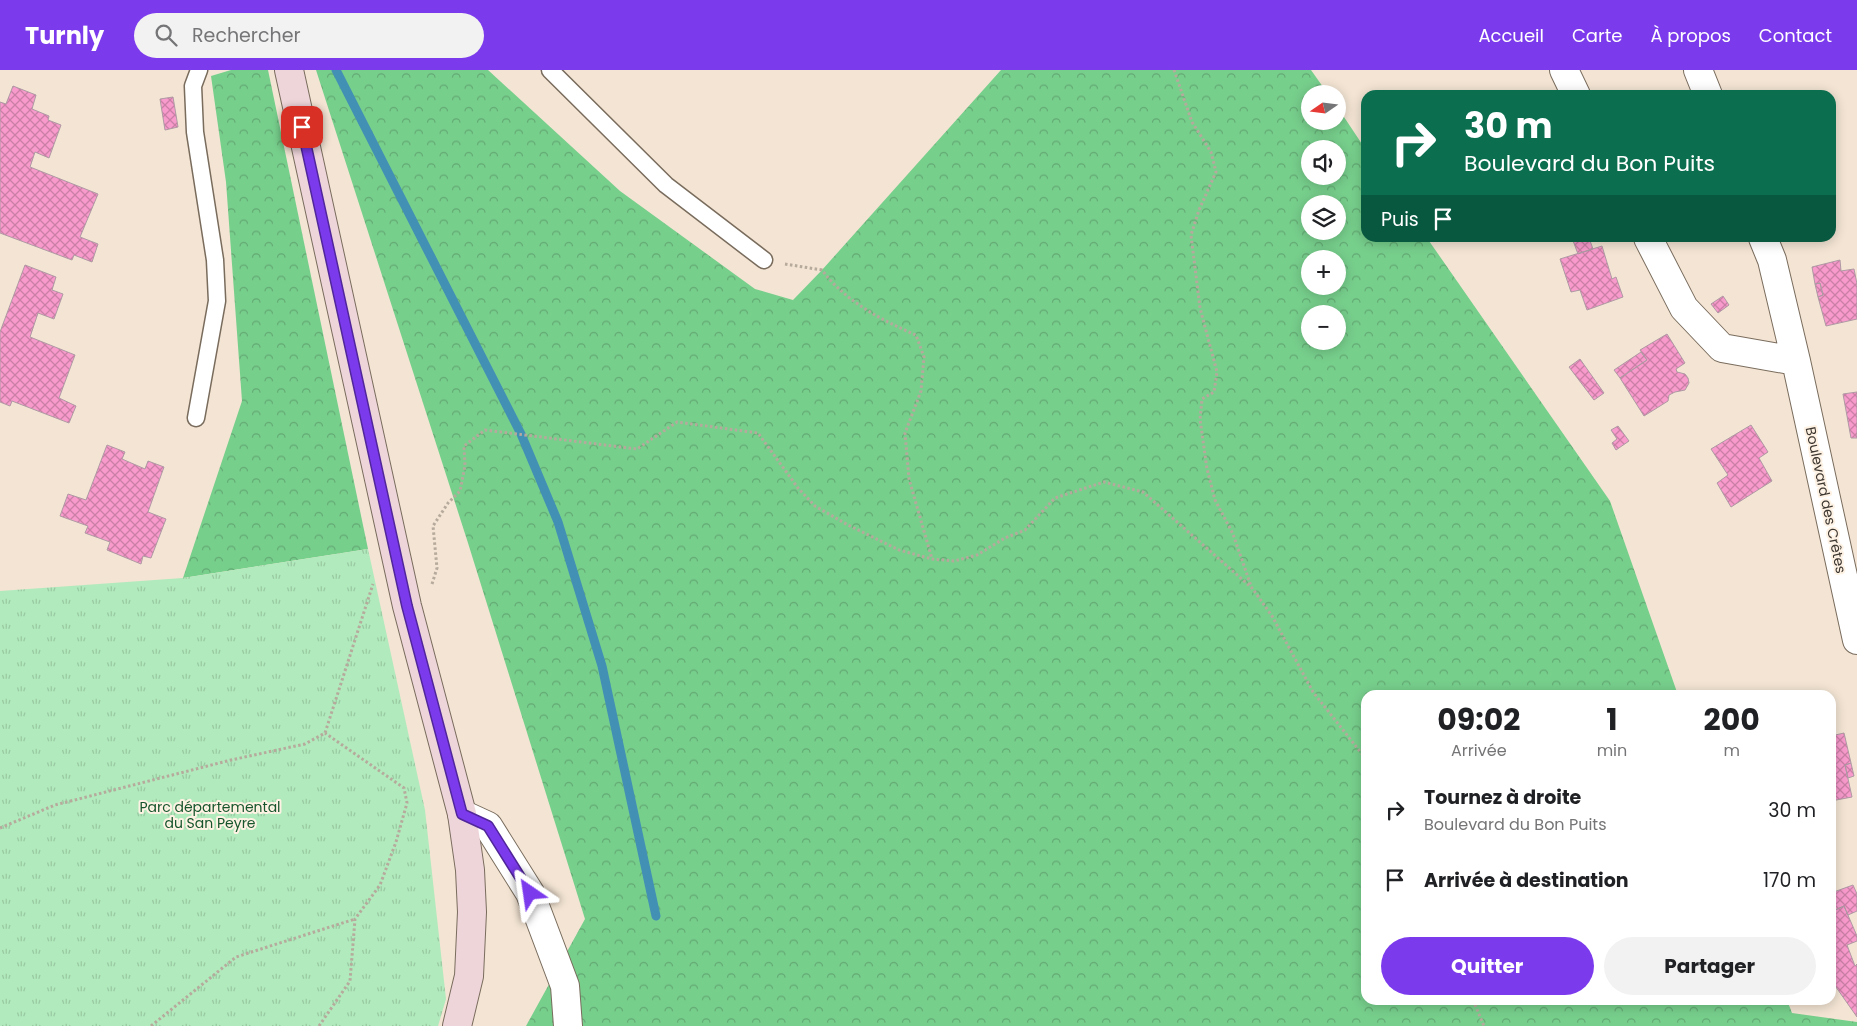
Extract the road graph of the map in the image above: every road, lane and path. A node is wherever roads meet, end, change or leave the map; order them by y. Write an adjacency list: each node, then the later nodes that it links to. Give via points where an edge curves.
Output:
1 (199, 70): 13 (lane, via 193,86 195,132 215,260 217,301)
2 (290, 70): 16 (main road)
3 (550, 70): 11 (lane, via 666,185)
4 (1174, 70): 15 (path, via 1192,122 1211,152 1216,172 1198,210 1191,235 1200,308 1217,372 1214,392 1202,399 1200,419 1207,469 1215,500 1233,534)
5 (1564, 70): 7 (street)
6 (1698, 70): 8 (street)
7 (1574, 90)
8 (1706, 90)
9 (1650, 242): 12 (street, via 1684,308 1722,348)
10 (1765, 242): 12 (street, Boulevard des Crêtes, via 1772,260)
11 (764, 260): 14 (path, via 822,270 832,283 882,320 916,335 924,357 921,391 905,433 909,479)
12 (1796, 361): 17 (street, Boulevard des Crêtes)
13 (196, 418)
14 (932, 559): 15 (path, via 954,561 977,555 1025,530 1055,498 1104,482 1143,492); 16 (path, via 899,550 815,506 758,433 677,422 637,449 485,430 464,446 465,466 460,491 432,526 437,568 429,597)
15 (1252, 588): 19 (path, via 1272,616 1313,692)
16 (407, 606): 18 (path, via 374,580); 20 (main road)
17 (1857, 640)
18 (325, 733): 21 (path, via 305,744 55,805); 22 (path, via 404,788 407,803 380,885)
19 (1361, 753)
20 (462, 814): 26 (main road, via 472,912 469,976); 27 (street, via 488,826 530,893 565,986)
21 (0, 828)
22 (355, 919): 24 (path, via 236,957); 25 (path, via 350,981)
23 (1475, 1005): 28 (path)
24 (151, 1026)
25 (319, 1026)
26 (457, 1026)
27 (568, 1026)
28 (1484, 1026)

